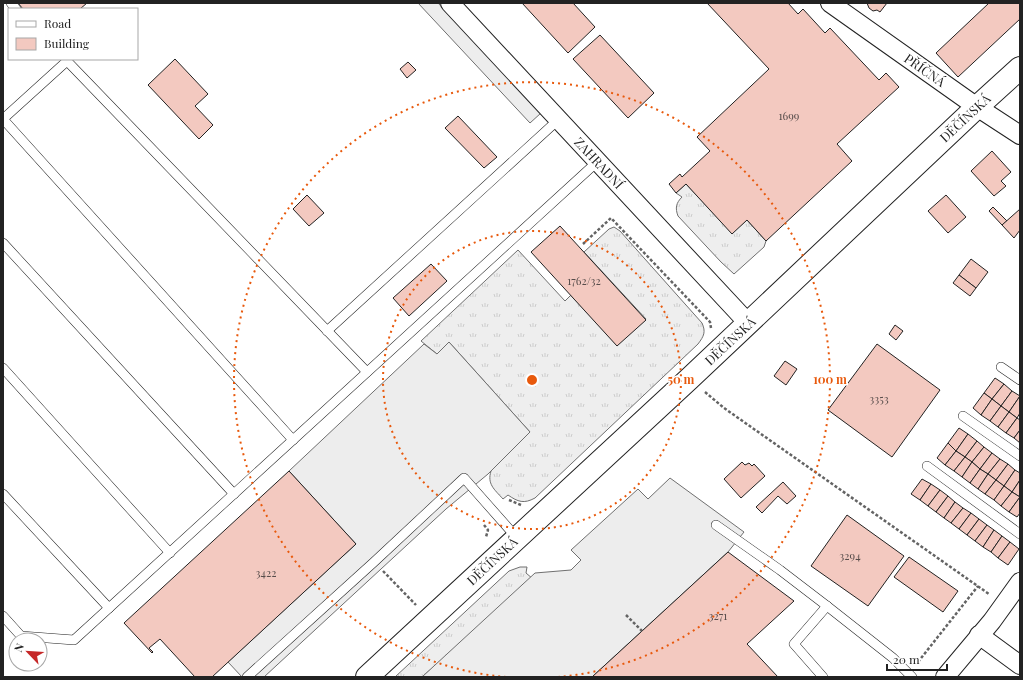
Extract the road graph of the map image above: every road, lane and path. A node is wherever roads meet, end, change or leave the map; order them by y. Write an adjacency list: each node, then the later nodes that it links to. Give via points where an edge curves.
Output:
1 (450, 3): 7 (street, ZAHRADNÍ)
2 (830, 3): 5 (street, PŘÍČNÁ)
3 (66, 60): 6 (lane); 13 (lane)
4 (1020, 68): 5 (main road, DĚČÍNSKÁ)
5 (977, 107): 8 (street, PŘÍČNÁ); 12 (main road, DĚČÍNSKÁ)
6 (3, 119): 21 (lane)
7 (558, 120): 9 (street, ZAHRADNÍ); 13 (lane)
8 (1020, 135)
9 (597, 162): 12 (street, ZAHRADNÍ); 17 (lane)
10 (3, 243): 25 (lane)
11 (583, 244): 14 (path, via 611,218 710,322)
12 (748, 323): 30 (main road, DĚČÍNSKÁ)
13 (327, 331): 17 (lane)
14 (712, 335)
15 (1001, 367): 18 (lane)
16 (3, 368): 31 (lane)
17 (367, 372): 21 (lane)
18 (1020, 380)
19 (718, 402): 42 (path, via 978,586)
20 (963, 416): 22 (lane)
21 (293, 440): 25 (lane)
22 (1020, 456)
23 (927, 466): 29 (lane)
24 (3, 494): 35 (lane)
25 (234, 494): 31 (lane)
26 (508, 500): 27 (path)
27 (523, 506)
28 (716, 525): 34 (lane)
29 (1020, 534)
30 (517, 538): 32 (lane, via 464,478); 44 (main road, DĚČÍNSKÁ)
31 (170, 553): 35 (lane)
32 (374, 562): 36 (path); 43 (lane)
33 (1020, 582): 40 (street)
34 (827, 606): 42 (lane); 45 (lane, via 794,644)
35 (109, 608): 38 (lane, via 74,640 21,636)
36 (420, 608)
37 (626, 615): 39 (path)
38 (3, 616)
39 (642, 631)
40 (980, 635): 41 (street); 46 (street)
41 (1020, 665)
42 (911, 675)
43 (247, 677)
44 (367, 677)
45 (823, 677)
46 (945, 677)

